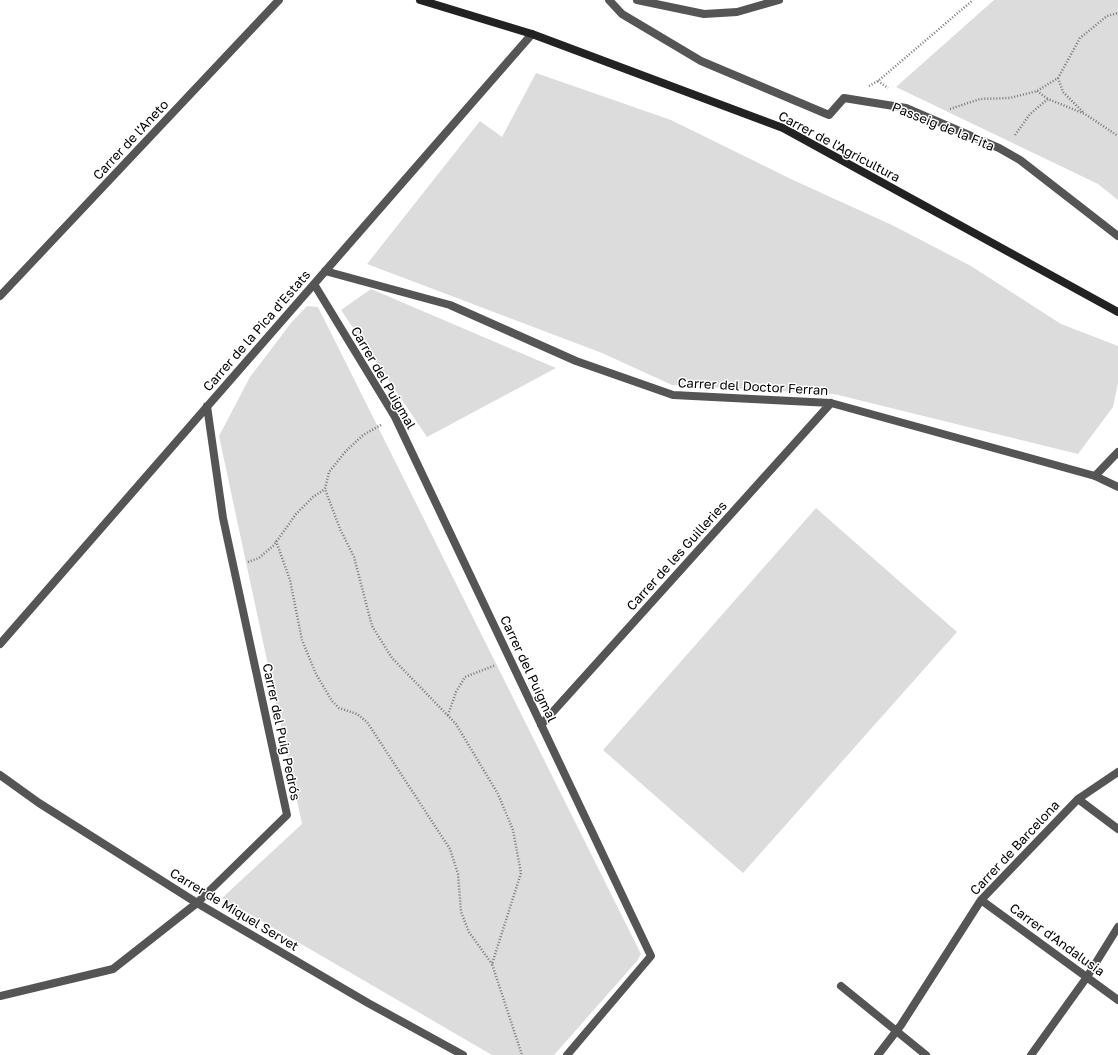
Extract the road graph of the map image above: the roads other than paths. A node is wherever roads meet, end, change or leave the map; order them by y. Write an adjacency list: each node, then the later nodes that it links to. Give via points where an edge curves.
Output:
1 (279, 0): 10 (street, Carrer de l'Aneto)
2 (420, 0): 6 (street, Carrer de l'Agricultura)
3 (608, 0): 7 (street, via 622,14 700,61 829,115 844,98 906,108 999,148 1020,160)
4 (637, 0): 5 (street, via 704,14 737,12)
5 (779, 0)
6 (532, 34): 8 (street, Carrer de la Pica d'Estats); 11 (street, Carrer de l'Agricultura, via 783,128)
7 (1118, 236)
8 (325, 271): 9 (street, Carrer de la Pica d'Estats); 12 (street, Carrer del Doctor Ferran, via 450,304 576,361 673,395)
9 (314, 284): 13 (street, Carrer de la Pica d'Estats); 18 (street, Carrer del Puigmal, via 395,417)
10 (0, 296)
11 (1118, 312)
12 (831, 404): 15 (street, Carrer del Doctor Ferran); 18 (street, Carrer de les Guilleries)
13 (207, 406): 17 (street, Carrer de la Pica d'Estats); 24 (street, Carrer del Puig Pedrós, via 223,518 287,815)
14 (1118, 452): 15 (street)
15 (1095, 476): 16 (street, Carrer del Doctor Ferran)
16 (1118, 488)
17 (0, 644)
18 (541, 725): 32 (street, Carrer del Puigmal, via 651,956)
19 (1118, 772): 21 (street, Carrer de Barcelona)
20 (0, 775): 24 (street, Carrer de Miquel Servet, via 39,803)
21 (1078, 799): 22 (street); 23 (street, Carrer de Barcelona)
22 (1118, 829)
23 (982, 900): 26 (street, Carrer d'Andalusia); 30 (street, Carrer de Barcelona)
24 (197, 903): 28 (street, Carrer del Puig Pedrós, via 113,969); 31 (street, Carrer de Miquel Servet)
25 (1118, 927): 26 (street)
26 (1087, 977): 29 (street, Carrer d'Andalusia); 35 (street)
27 (841, 986): 30 (street)
28 (0, 996)
29 (1118, 1000)
30 (897, 1031): 33 (street, Carrer de Barcelona); 34 (street)
31 (463, 1055)
32 (567, 1055)
33 (878, 1055)
34 (926, 1055)
35 (1031, 1055)

